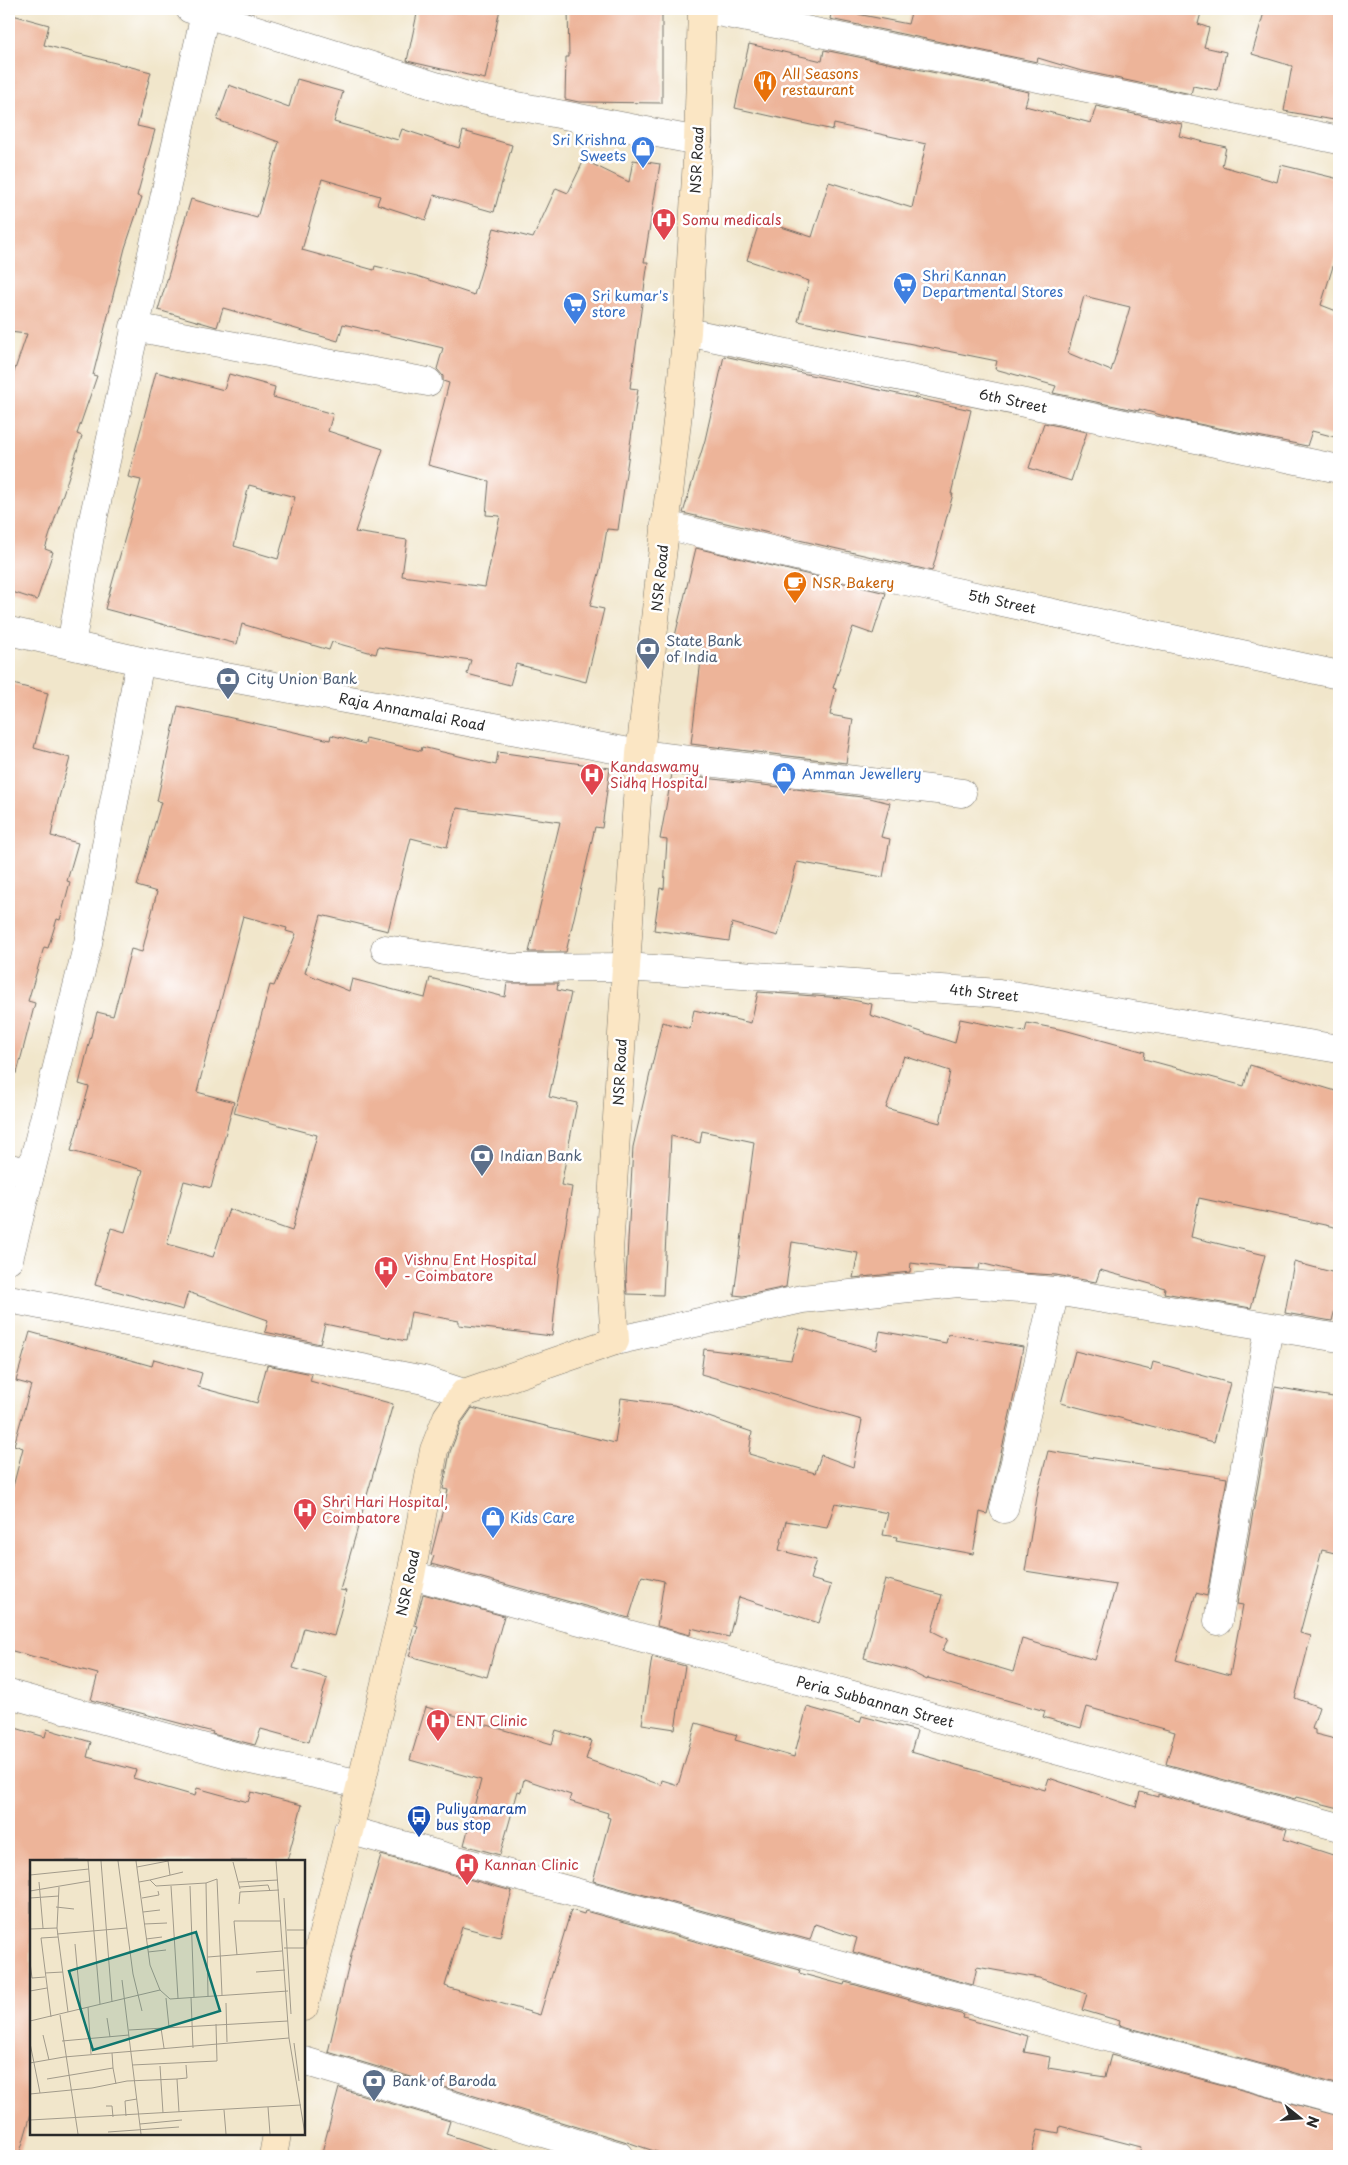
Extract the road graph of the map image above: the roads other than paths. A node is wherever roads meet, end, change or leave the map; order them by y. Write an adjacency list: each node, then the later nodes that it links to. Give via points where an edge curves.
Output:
1 (702, 9): 3 (street); 4 (main road, NSR Road)
2 (201, 10): 4 (street, via 471,97); 5 (street)
3 (1339, 140)
4 (698, 141): 6 (main road, NSR Road)
5 (134, 327): 7 (street); 11 (street, via 92,524)
6 (687, 332): 8 (street, 6th Street); 9 (main road, NSR Road)
7 (428, 382)
8 (1339, 470)
9 (665, 525): 13 (street, 5th Street, via 864,572); 14 (main road, NSR Road)
10 (9, 631): 11 (street, Raja Annamalai Road)
11 (71, 645): 12 (street, Raja Annamalai Road)
12 (140, 661): 14 (street, Raja Annamalai Road); 19 (street, via 88,943)
13 (1339, 675)
14 (640, 754): 15 (street, Raja Annamalai Road); 17 (main road, NSR Road)
15 (962, 793)
16 (385, 949): 17 (street, 4th Street, via 513,968)
17 (626, 967): 18 (street, 4th Street, via 999,993); 25 (main road, NSR Road, via 609,1252)
18 (1339, 1049)
19 (20, 1170): 20 (street)
20 (9, 1259)
21 (1055, 1291): 23 (street); 25 (street, via 958,1283 802,1299); 27 (street)
22 (9, 1299): 26 (street, via 424,1380)
23 (1269, 1326): 24 (street); 29 (street)
24 (1339, 1338)
25 (615, 1341): 26 (main road)
26 (464, 1393): 28 (main road, NSR Road, via 447,1417 434,1450)
27 (1004, 1509)
28 (411, 1575): 31 (main road, NSR Road); 32 (street, Peria Subbannan Street)
29 (1218, 1622)
30 (9, 1694): 31 (street, via 246,1759)
31 (361, 1784): 33 (main road, NSR Road)
32 (1339, 1826)
33 (348, 1830): 34 (main road, NSR Road); 36 (street)
34 (305, 2003)
35 (305, 2061): 39 (street)
36 (1339, 2101)
37 (277, 2135): 38 (main road)
38 (273, 2156)
39 (619, 2156)

